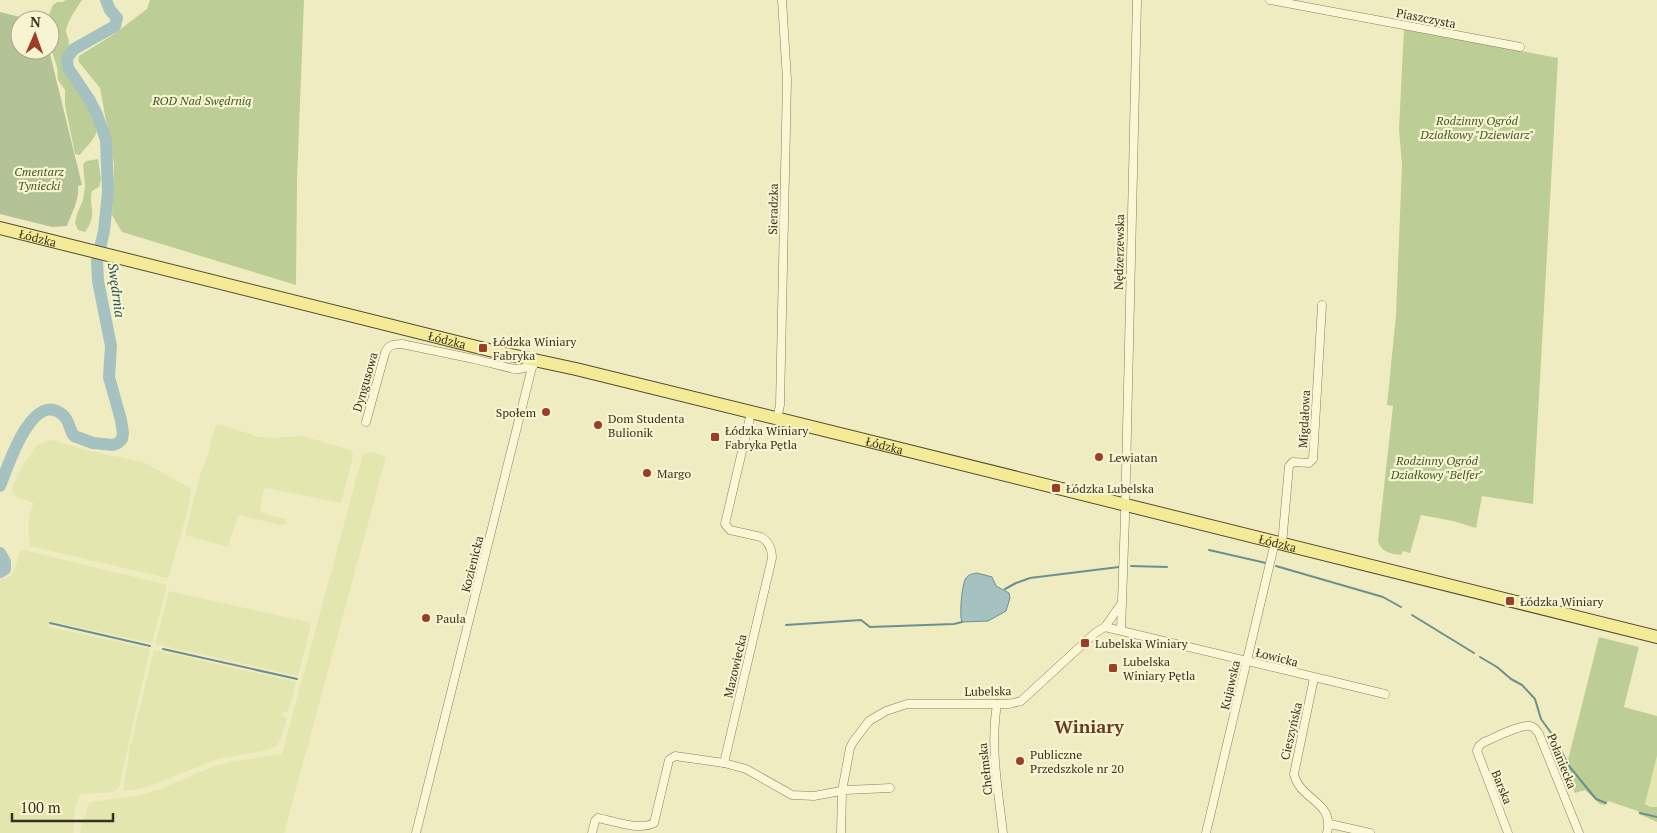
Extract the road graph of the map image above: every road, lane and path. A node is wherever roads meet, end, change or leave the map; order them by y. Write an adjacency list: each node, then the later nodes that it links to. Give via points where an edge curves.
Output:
1 (782, 0): 9 (street, Sieradzka, via 787,80)
2 (1137, 0): 11 (street, Nędzerzewska)
3 (1270, 0): 4 (street, Piaszczysta)
4 (1520, 47)
5 (0, 228): 7 (main road, Łódzka)
6 (1322, 305): 12 (street, Migdałowa, via 1313,459 1309,463 1293,462 1289,466)
7 (533, 363): 8 (main road, Łódzka); 10 (street, Dyngusowa, via 514,368 402,344 392,345 385,354); 26 (street, Kozienicka)
8 (751, 413): 9 (main road, Łódzka); 22 (street, Mazowiecka, via 725,524 730,530 761,537 770,546 772,554)
9 (778, 419): 11 (main road, Łódzka)
10 (366, 422)
11 (1125, 505): 12 (main road, Łódzka); 13 (street)
12 (1279, 543): 16 (main road, Łódzka); 17 (street, Kujawska)
13 (1122, 602): 14 (street, Lubelska); 15 (street)
14 (1105, 627): 15 (street, Łowicka); 20 (street, Lubelska, via 1095,632 1021,701)
15 (1121, 630): 17 (street, Łowicka)
16 (1657, 638)
17 (1247, 661): 18 (street, Łowicka); 30 (street, Kujawska)
18 (1314, 678): 19 (street, Łowicka); 25 (street, Cieszyńska, via 1294,774 1298,784 1327,813)
19 (1385, 694)
20 (997, 704): 24 (street, Lubelska, via 914,704 881,713 866,724 851,745); 29 (street, Chełmska, via 993,737)
21 (1478, 748): 33 (street, Barska, via 1478,757); 34 (street, Połaniecka, via 1484,742 1522,727 1535,728)
22 (724, 763): 24 (street, via 746,769 792,795 814,796); 27 (street, via 672,757 654,823 636,826 598,818)
23 (890, 788): 24 (street)
24 (842, 791): 28 (street, Lubelska)
25 (1330, 824): 31 (street); 32 (street)
26 (416, 833)
27 (592, 833)
28 (841, 833)
29 (1003, 833)
30 (1206, 833)
31 (1327, 833)
32 (1370, 833)
33 (1508, 833)
34 (1579, 833)

